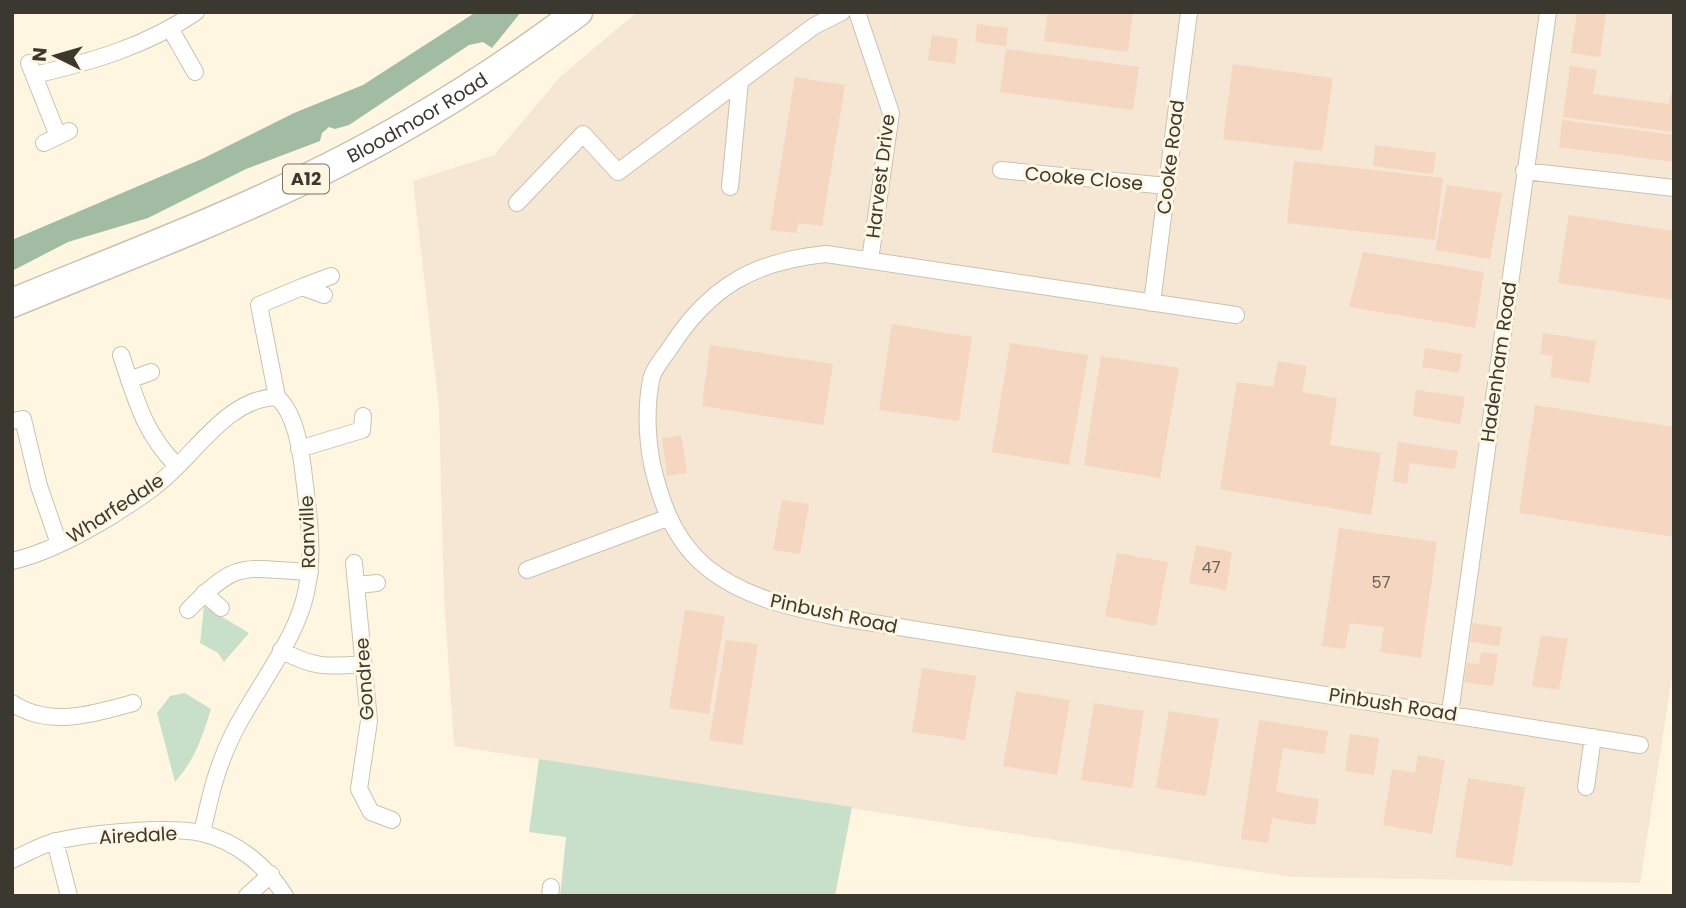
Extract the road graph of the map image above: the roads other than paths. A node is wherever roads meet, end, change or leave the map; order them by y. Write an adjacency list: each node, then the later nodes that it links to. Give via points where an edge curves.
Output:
1 (196, 12): 7 (street)
2 (578, 12): 21 (highway, Bloodmoor Road / A12, via 477,83 338,163)
3 (842, 12): 9 (street, via 814,26)
4 (857, 12): 17 (street, Harvest Drive, via 891,113)
5 (1189, 12): 13 (street, Cooke Road)
6 (1548, 12): 12 (street, Hadenham Road)
7 (170, 30): 8 (street); 10 (street, via 117,53 31,69)
8 (194, 73)
9 (740, 80): 14 (street); 16 (street, via 618,172 583,134)
10 (57, 137)
11 (1002, 170): 13 (street, Cooke Close)
12 (1524, 171): 15 (street); 47 (street, Hadenham Road)
13 (1167, 186): 22 (street, Cooke Road)
14 (730, 187)
15 (1674, 188)
16 (517, 203)
17 (870, 260): 22 (street, Pinbush Road); 32 (street, Pinbush Road, via 826,254 772,263 718,292 688,320 651,377 648,452)
18 (331, 276): 19 (street, Ranville)
19 (302, 287): 20 (street); 27 (street, Ranville, via 259,305)
20 (324, 295)
21 (12, 303)
22 (1152, 303): 23 (street, Pinbush Road)
23 (1236, 315)
24 (121, 355): 26 (street)
25 (150, 372): 26 (street)
26 (129, 380): 31 (street, via 144,423)
27 (277, 397): 30 (street, Ranville, via 287,406); 31 (street, Wharfedale, via 260,398 227,418)
28 (19, 415): 33 (street)
29 (366, 429): 30 (street)
30 (299, 449): 37 (street, Ranville, via 311,538)
31 (176, 465): 33 (street, Wharfedale, via 156,486)
32 (667, 518): 36 (street); 47 (street, Pinbush Road, via 706,567 773,604)
33 (60, 544): 34 (street, Wharfedale)
34 (12, 561)
35 (354, 563): 39 (street, Gondree)
36 (527, 570)
37 (310, 572): 40 (street, via 250,567 225,575); 43 (street, Ranville, via 303,606)
38 (377, 583): 39 (street)
39 (358, 585): 44 (street, Gondree)
40 (204, 593): 41 (street); 42 (street)
41 (221, 608)
42 (188, 610)
43 (281, 650): 44 (street, via 320,667); 52 (street, Ranville, via 213,778)
44 (364, 664): 51 (street, Gondree, via 369,721 359,789 368,816)
45 (12, 703): 46 (street, via 44,716 69,718)
46 (133, 703)
47 (1450, 713): 48 (street, Pinbush Road)
48 (1593, 737): 49 (street, Pinbush Road); 50 (street)
49 (1640, 745)
50 (1586, 787)
51 (392, 820)
52 (202, 833): 53 (street, Airedale, via 165,831); 55 (street, Airedale, via 240,849)
53 (55, 841): 54 (street, Airedale); 56 (street)
54 (12, 860)
55 (271, 874): 57 (street); 58 (street, Airedale)
56 (69, 896)
57 (247, 896)
58 (285, 896)

